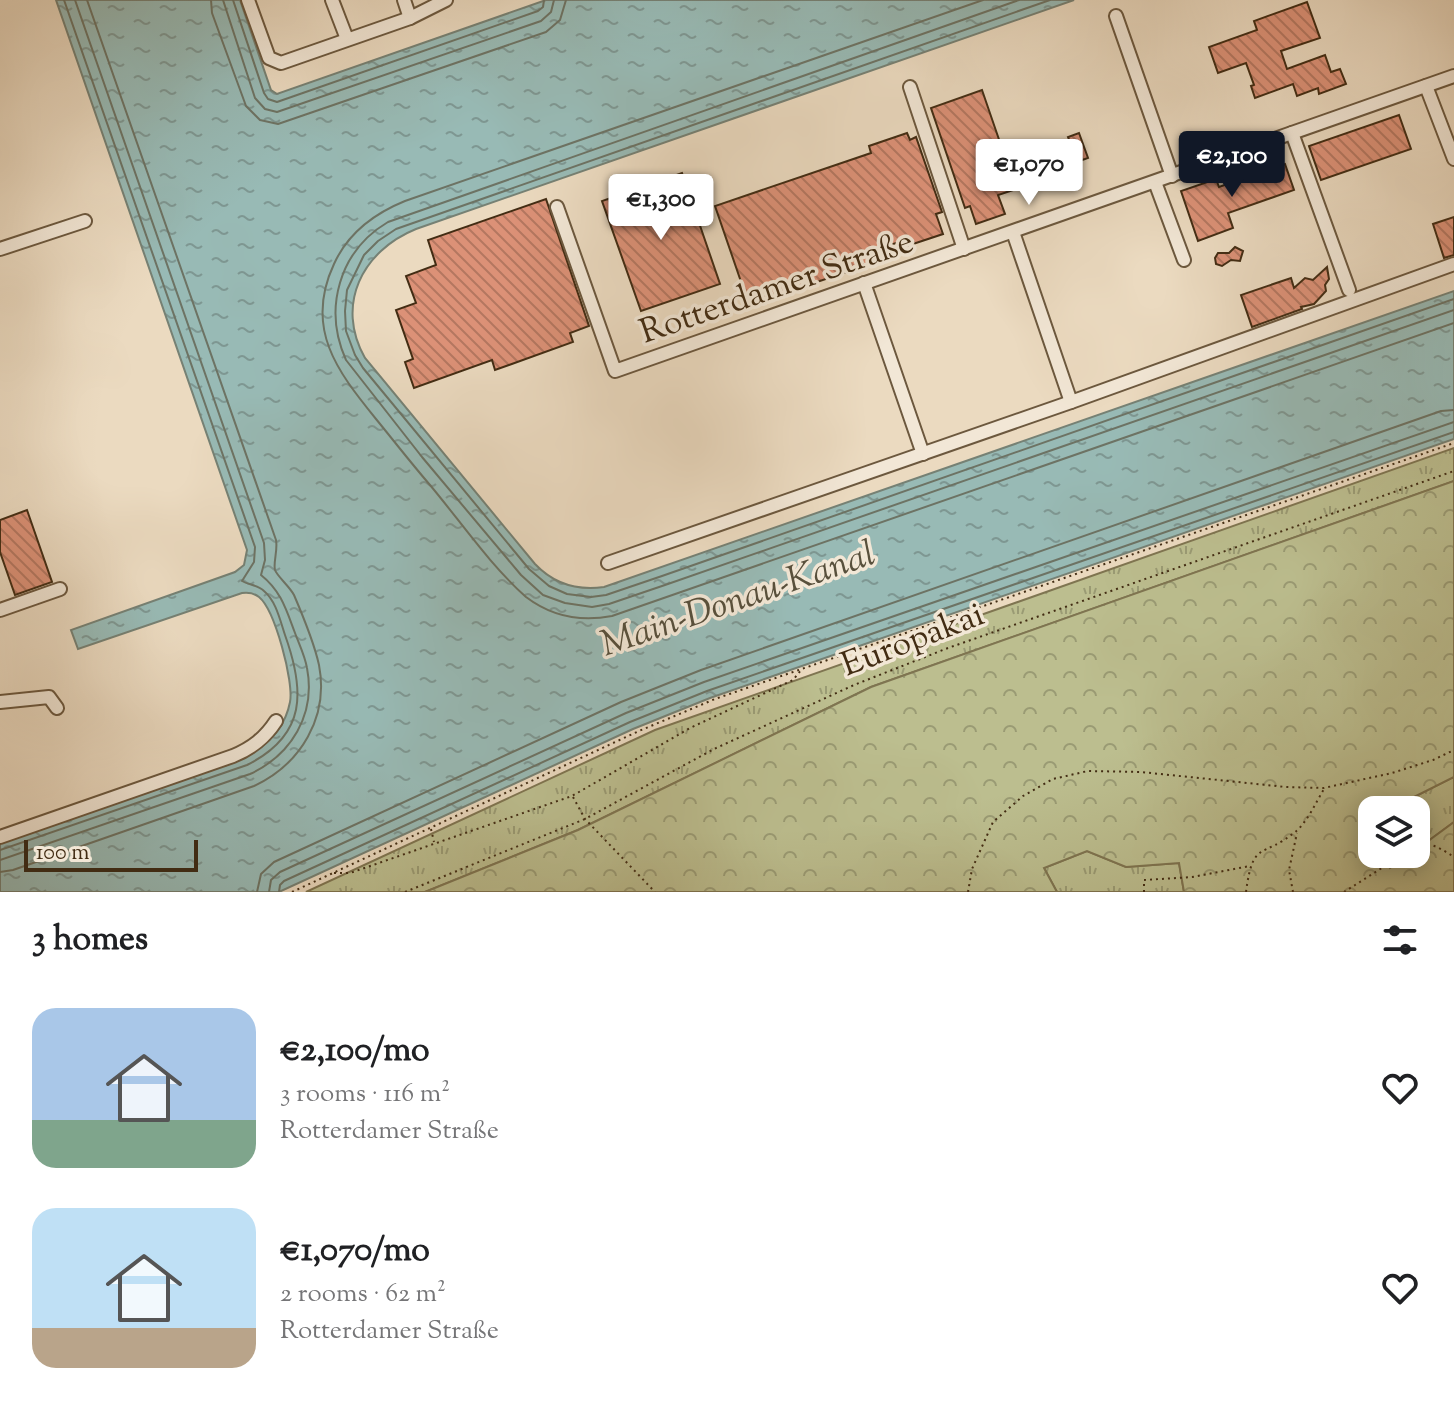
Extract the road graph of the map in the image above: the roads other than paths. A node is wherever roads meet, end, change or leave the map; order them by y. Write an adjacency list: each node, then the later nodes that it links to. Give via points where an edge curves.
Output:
1 (248, 0): 7 (street, via 269,58 281,63)
2 (332, 0): 7 (street)
3 (404, 0): 6 (street)
4 (446, 0): 6 (street)
5 (1116, 16): 13 (street)
6 (410, 18): 7 (street)
7 (347, 39)
8 (1454, 76): 9 (street, Rotterdamer Straße)
9 (1426, 86): 11 (street, Rotterdamer Straße); 12 (street)
10 (910, 87): 19 (street)
11 (1292, 133): 13 (street, Rotterdamer Straße); 23 (street)
12 (1454, 159)
13 (1172, 176): 14 (street, Rotterdamer Straße)
14 (1155, 182): 17 (street, Rotterdamer Straße); 20 (street)
15 (557, 207): 22 (street, Rotterdamer Straße, via 615,371)
16 (85, 221): 18 (street)
17 (1013, 232): 19 (street, Rotterdamer Straße); 24 (street)
18 (0, 249)
19 (964, 249): 22 (street, Rotterdamer Straße)
20 (1184, 260)
21 (1454, 264): 24 (street)
22 (864, 283): 25 (street)
23 (1349, 290)
24 (1071, 402): 25 (street)
25 (923, 454): 26 (street)
26 (608, 563)
27 (60, 589): 28 (street)
28 (0, 610)
29 (0, 702): 30 (street, via 49,697)
30 (57, 708)
31 (276, 721): 32 (street, via 267,735 241,752)
32 (0, 837)

